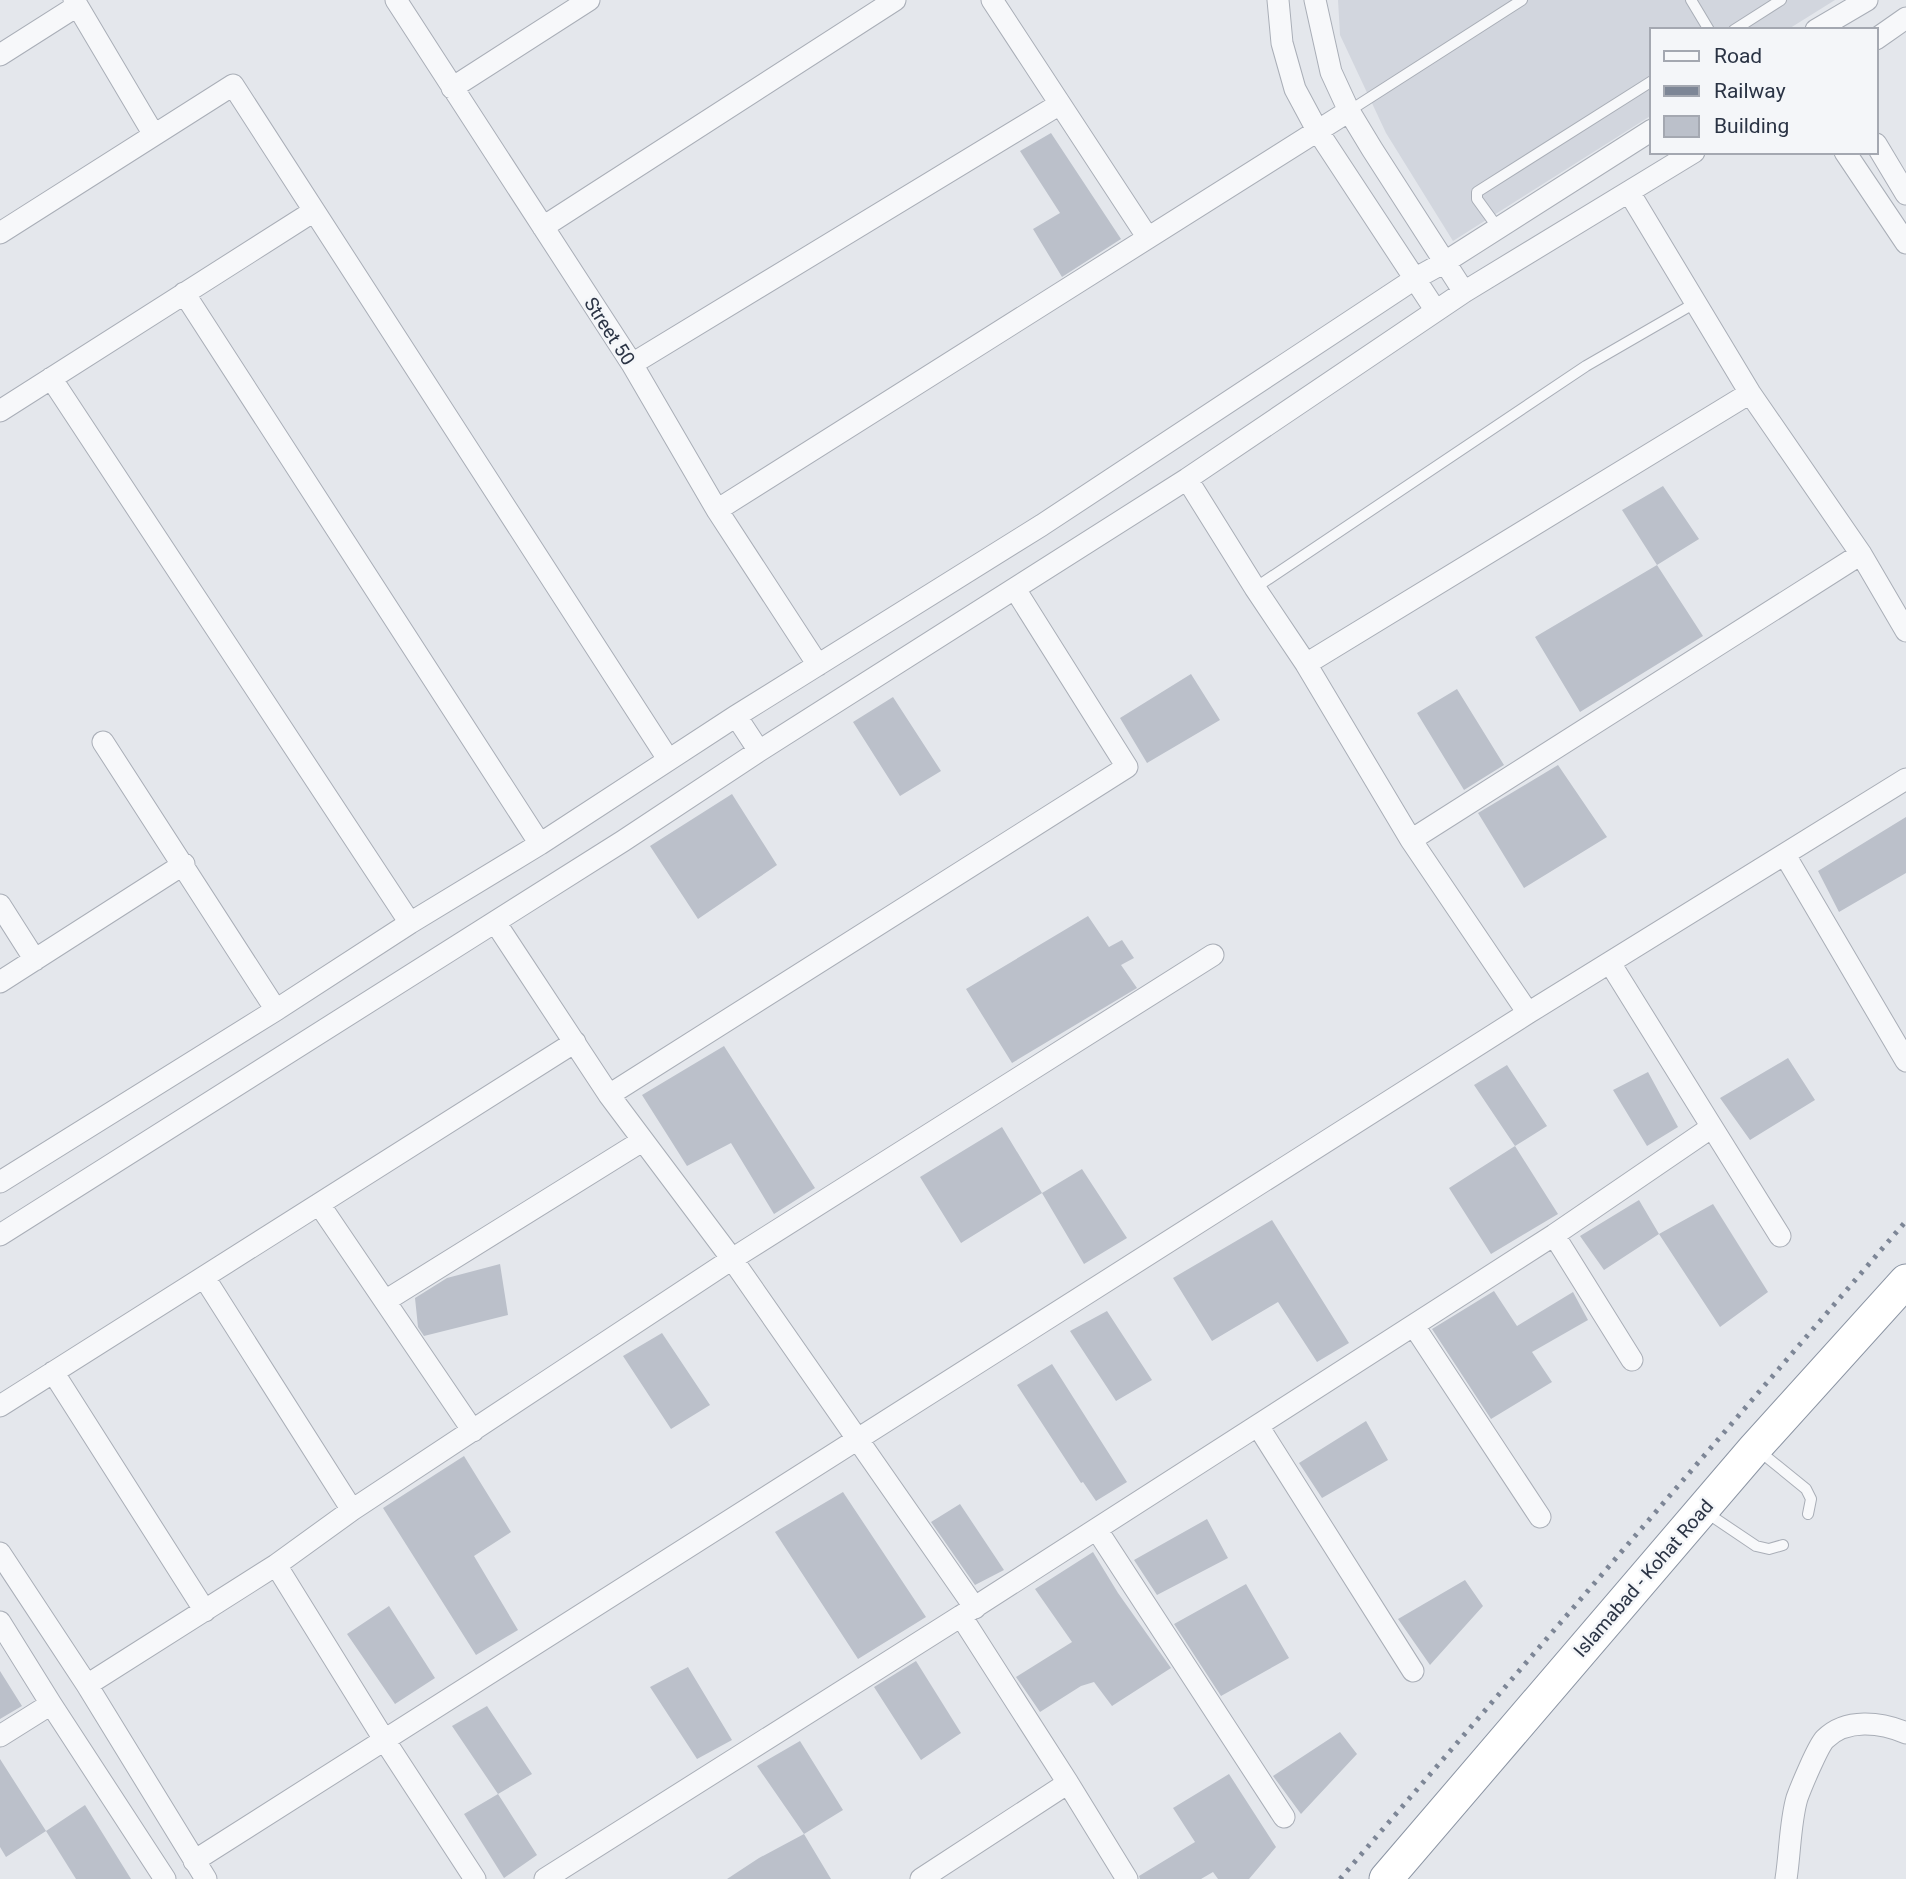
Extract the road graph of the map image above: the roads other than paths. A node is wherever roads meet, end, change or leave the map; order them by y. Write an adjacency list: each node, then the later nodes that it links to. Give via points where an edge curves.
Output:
1 (396, 0): 19 (street, Street 50)
2 (590, 0): 19 (street)
3 (895, 0): 31 (street)
4 (992, 0): 20 (street)
5 (1278, 0): 22 (street, via 1282,43 1295,89)
6 (1315, 0): 21 (street, via 1331,72)
7 (1522, 0): 21 (lane)
8 (1691, 0): 13 (lane)
9 (1781, 0): 14 (lane)
10 (1867, 0): 15 (street)
11 (75, 3): 17 (street); 24 (street)
12 (1906, 18): 16 (street)
13 (1708, 28)
14 (1737, 28)
15 (1819, 28)
16 (1878, 38)
17 (0, 55)
18 (1650, 82): 32 (lane, via 1476,192)
19 (452, 88): 31 (street, Street 50)
20 (1060, 104): 34 (street); 42 (street)
21 (1349, 111): 22 (street); 36 (street)
22 (1317, 130): 34 (street); 37 (street)
23 (1650, 131): 32 (street)
24 (154, 135): 30 (street, via 233,85); 33 (street)
25 (1878, 147): 28 (street)
26 (1691, 154): 29 (street)
27 (1846, 154): 35 (street)
28 (1903, 182)
29 (1629, 192): 38 (street); 40 (street)
30 (314, 211): 39 (street); 57 (street)
31 (543, 227): 42 (street, Street 50)
32 (1498, 228): 36 (street)
33 (0, 233)
34 (1148, 238): 47 (street)
35 (1906, 243)
36 (1445, 262): 37 (street); 38 (street)
37 (1416, 278): 41 (street); 53 (street)
38 (1464, 292): 41 (street)
39 (184, 293): 43 (street); 60 (street)
40 (1695, 303): 44 (street); 49 (lane, via 1586,366)
41 (1436, 311): 46 (street)
42 (632, 364): 47 (street, Street 50)
43 (51, 378): 45 (street); 65 (street)
44 (1750, 394): 48 (street); 52 (street)
45 (0, 411)
46 (1187, 479): 49 (street); 50 (street)
47 (717, 510): 53 (street, Street 50)
48 (1861, 554): 51 (street); 59 (street)
49 (1255, 588): 52 (street)
50 (1015, 589): 56 (street); 74 (street, via 1127,767)
51 (1906, 631)
52 (1306, 664): 59 (street)
53 (818, 666): 54 (street)
54 (736, 716): 56 (street); 57 (street)
55 (103, 742): 62 (street)
56 (759, 751): 64 (street)
57 (668, 759): 60 (street)
58 (1906, 779): 61 (street)
59 (1411, 840): 71 (street)
60 (540, 844): 65 (street)
61 (1785, 855): 68 (street); 73 (street)
62 (184, 864): 67 (street); 70 (street)
63 (0, 905): 67 (street)
64 (495, 922): 72 (street); 79 (street)
65 (410, 923): 70 (street)
66 (1213, 955): 82 (street)
67 (35, 960): 69 (street)
68 (1611, 963): 71 (street); 75 (street)
69 (0, 982)
70 (276, 1010): 77 (street)
71 (1528, 1013): 92 (street)
72 (575, 1042): 74 (street); 78 (street)
73 (1906, 1061)
74 (610, 1095): 76 (street)
75 (1712, 1127): 80 (street); 81 (street)
76 (642, 1141): 82 (street); 85 (street)
77 (0, 1182)
78 (319, 1204): 83 (street); 85 (street)
79 (0, 1235)
80 (1554, 1235): 86 (street); 87 (street)
81 (1780, 1236)
82 (732, 1259): 91 (street); 92 (street)
83 (204, 1277): 88 (street); 95 (street)
84 (1906, 1282): 93 (highway, Islamabad - Kohat Road)
85 (385, 1301): 91 (street)
86 (1414, 1326): 90 (street); 97 (street)
87 (1632, 1360)
88 (53, 1372): 89 (street); 102 (street)
89 (0, 1406)
90 (1258, 1426): 98 (street); 105 (street)
91 (473, 1431): 95 (street)
92 (857, 1438): 103 (street); 110 (street)
93 (1755, 1448): 94 (highway, Islamabad - Kohat Road); 96 (lane, via 1806,1489 1811,1500)
94 (1702, 1509): 99 (lane, via 1756,1546); 119 (highway, Islamabad - Kohat Road)
95 (352, 1510): 101 (street)
96 (1808, 1514)
97 (1539, 1517)
98 (1097, 1530): 103 (street); 112 (street)
99 (1783, 1545)
100 (0, 1553): 106 (street)
101 (276, 1565): 102 (street); 110 (street)
102 (205, 1611): 106 (street)
103 (968, 1612): 111 (street); 116 (street)
104 (0, 1622): 107 (street)
105 (1413, 1671)
106 (87, 1685): 113 (street)
107 (51, 1704): 109 (street); 114 (street)
108 (1906, 1733): 120 (street, via 1866,1724 1842,1727 1823,1741 1797,1800)
109 (0, 1736)
110 (384, 1741): 113 (street); 115 (street)
111 (1068, 1783): 117 (street); 118 (street)
112 (1284, 1817)
113 (200, 1870)
114 (159, 1877)
115 (475, 1879)
116 (545, 1879)
117 (921, 1879)
118 (1127, 1879)
119 (1386, 1879)
120 (1786, 1879)

